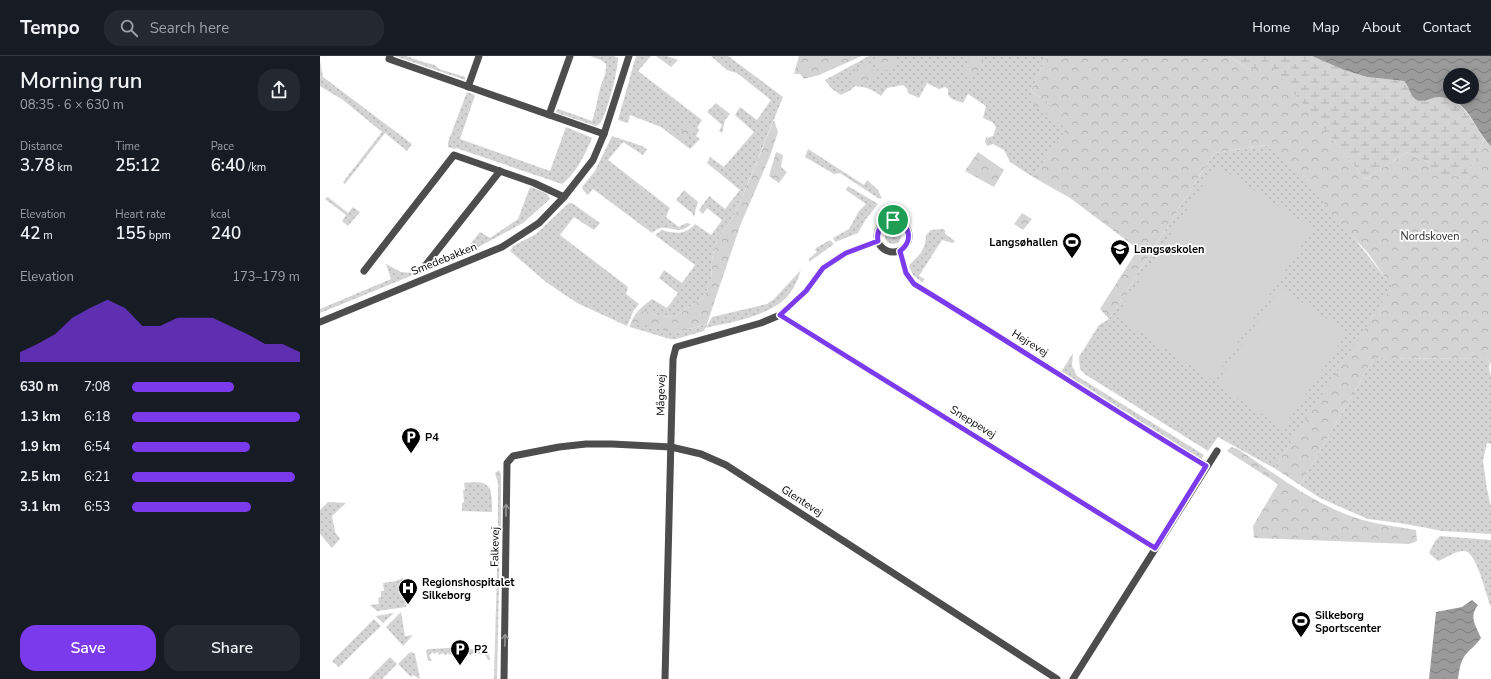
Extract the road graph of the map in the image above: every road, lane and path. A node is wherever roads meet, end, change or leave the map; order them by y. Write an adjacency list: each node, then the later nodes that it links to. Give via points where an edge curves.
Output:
1 (390, 56): 5 (street, via 389,60)
2 (478, 56): 5 (street)
3 (570, 56): 6 (street)
4 (629, 56): 7 (street, Smedebakken)
5 (468, 87): 6 (street)
6 (549, 115): 7 (street)
7 (604, 134): 9 (street, Smedebakken, via 593,160)
8 (500, 171): 9 (street); 12 (street, Smedebakken); 13 (street, via 454,155)
9 (564, 197): 15 (street, Smedebakken, via 539,222 502,247)
10 (878, 241): 11 (street, via 888,252); 11 (street, via 878,232 882,225 889,221 898,221 906,227 909,235 907,244); 14 (street, Mågevej, via 846,253 823,268 806,291)
11 (900, 251): 19 (street, Hejrevej, via 906,273 914,284)
12 (425, 266)
13 (364, 271)
14 (780, 315): 16 (street, Mågevej, via 761,323 676,347 673,359); 20 (street, Sneppevej)
15 (320, 322)
16 (671, 447): 18 (street, Glentevej, via 586,444 513,456); 22 (street, Mågevej); 23 (street, Glentevej, via 701,454 726,465)
17 (1217, 451): 19 (street)
18 (507, 463): 21 (street, Falkevej, one-way to 18)
19 (1206, 466): 20 (street)
20 (1155, 548): 24 (street)
21 (504, 679)
22 (665, 679)
23 (1057, 679)
24 (1073, 679)

